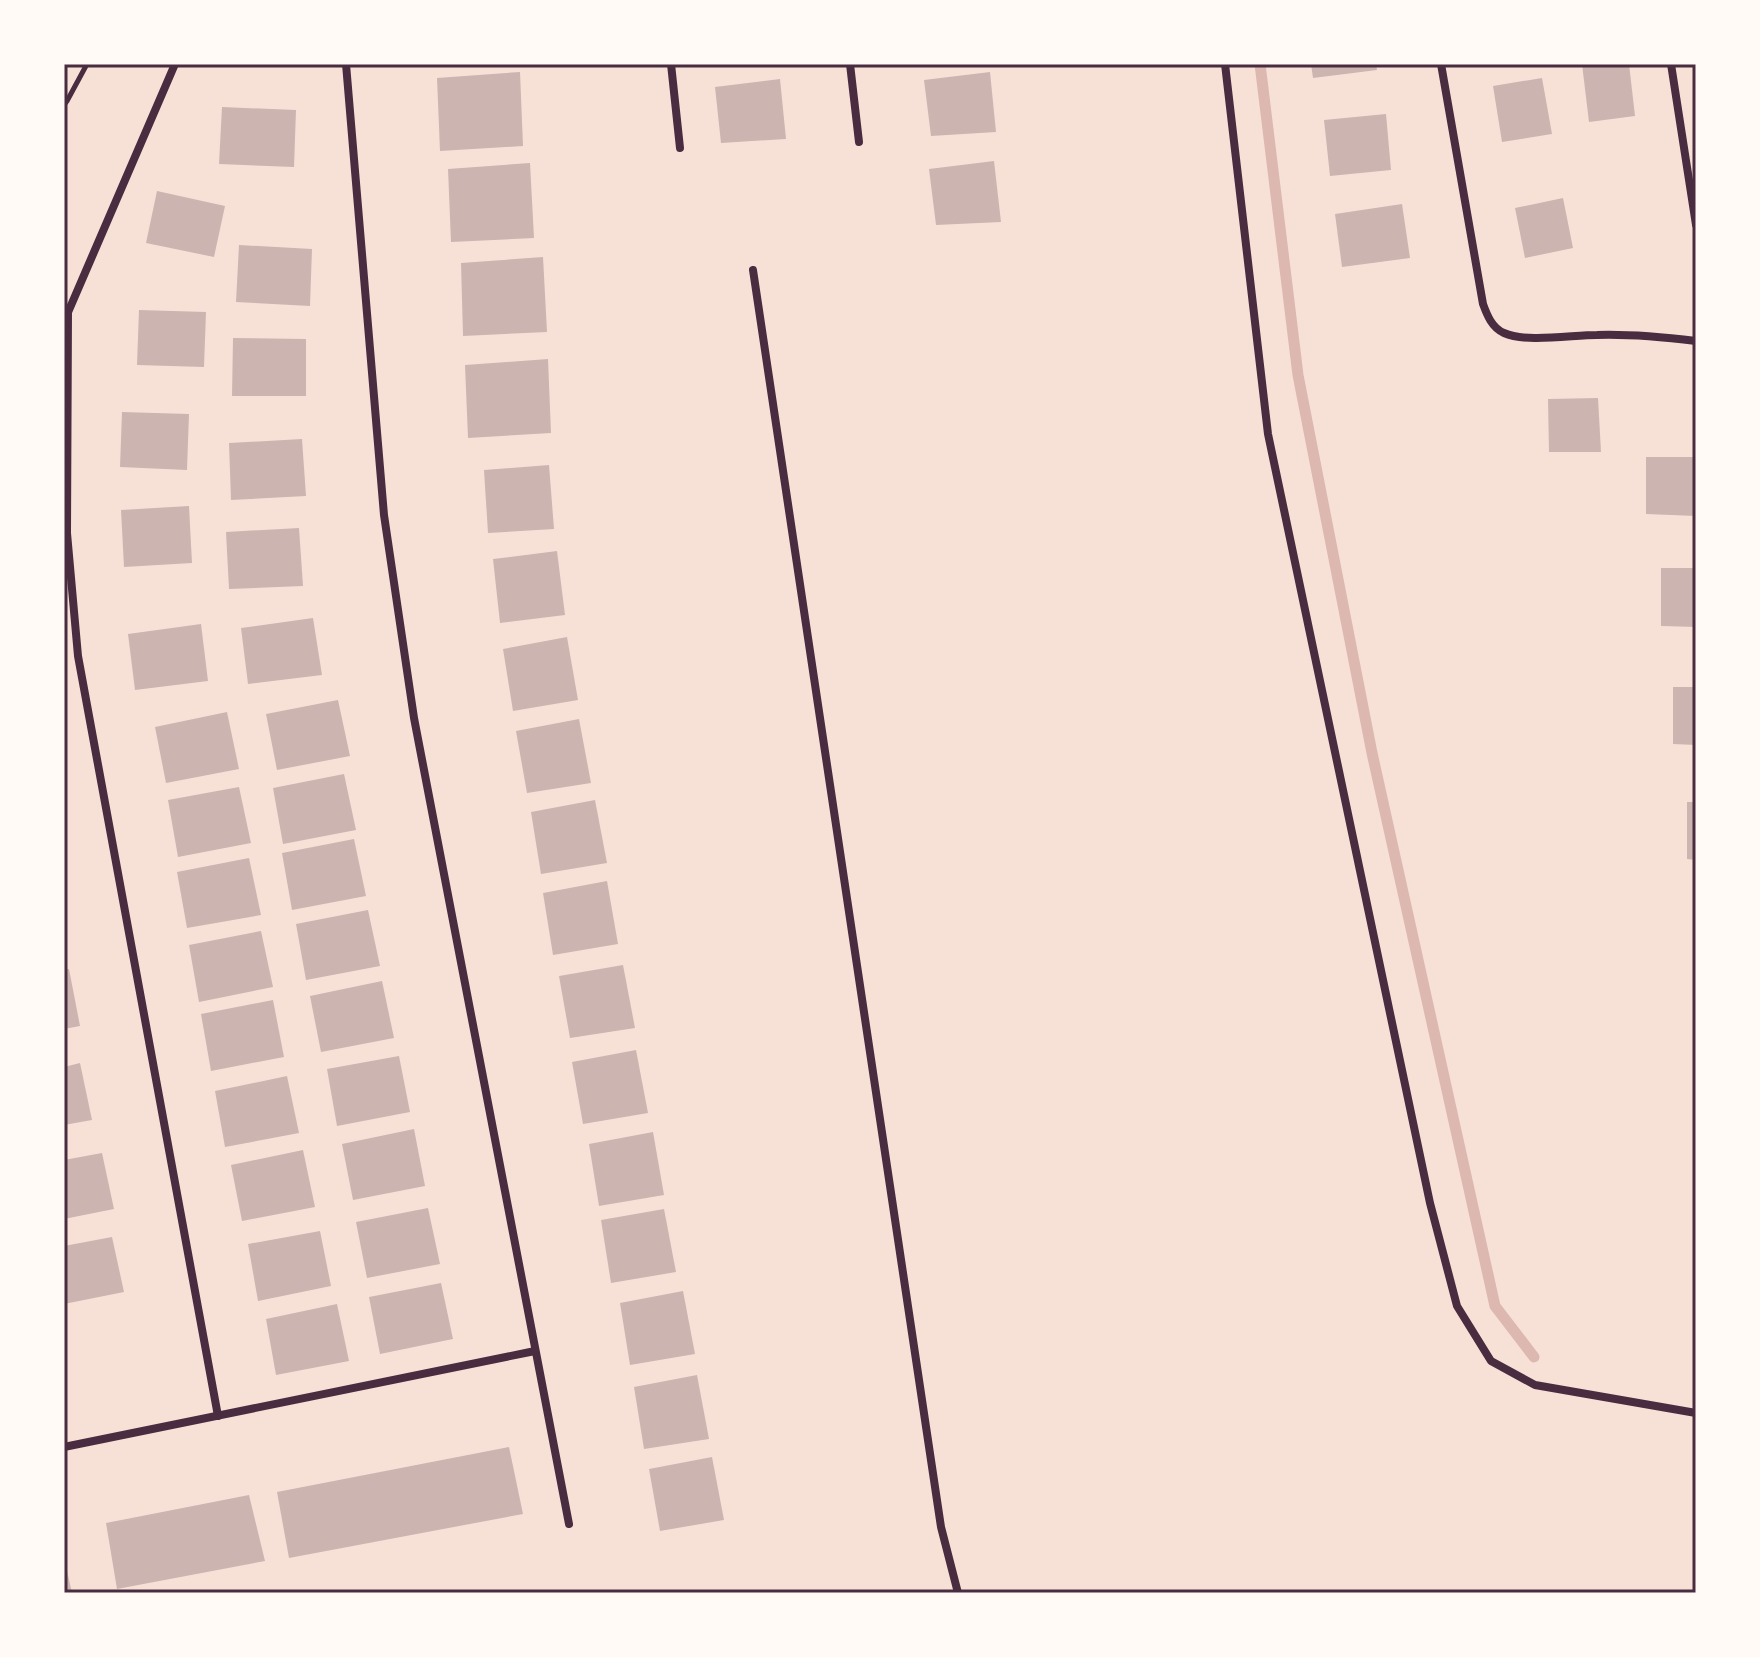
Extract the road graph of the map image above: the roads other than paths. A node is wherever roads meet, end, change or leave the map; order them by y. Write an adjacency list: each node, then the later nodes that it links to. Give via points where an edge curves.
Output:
1 (175, 64): 12 (street)
2 (346, 64): 16 (street, via 384,515 414,718)
3 (671, 64): 9 (street)
4 (850, 64): 8 (street)
5 (1225, 64): 17 (street, via 1268,434 1427,1187 1457,1306 1491,1361 1535,1385)
6 (1441, 64): 13 (street, via 1490,320 1502,333 1525,338 1646,335)
7 (1671, 64): 10 (street)
8 (859, 142)
9 (680, 148)
10 (1696, 225)
11 (753, 270): 21 (street, via 941,1527)
12 (66, 316): 15 (street, via 67,533)
13 (1696, 341)
14 (64, 602): 15 (street)
15 (74, 613): 18 (street)
16 (535, 1351): 18 (street); 20 (street)
17 (1696, 1413)
18 (218, 1416): 19 (street)
19 (64, 1447)
20 (569, 1524)
21 (958, 1593)

